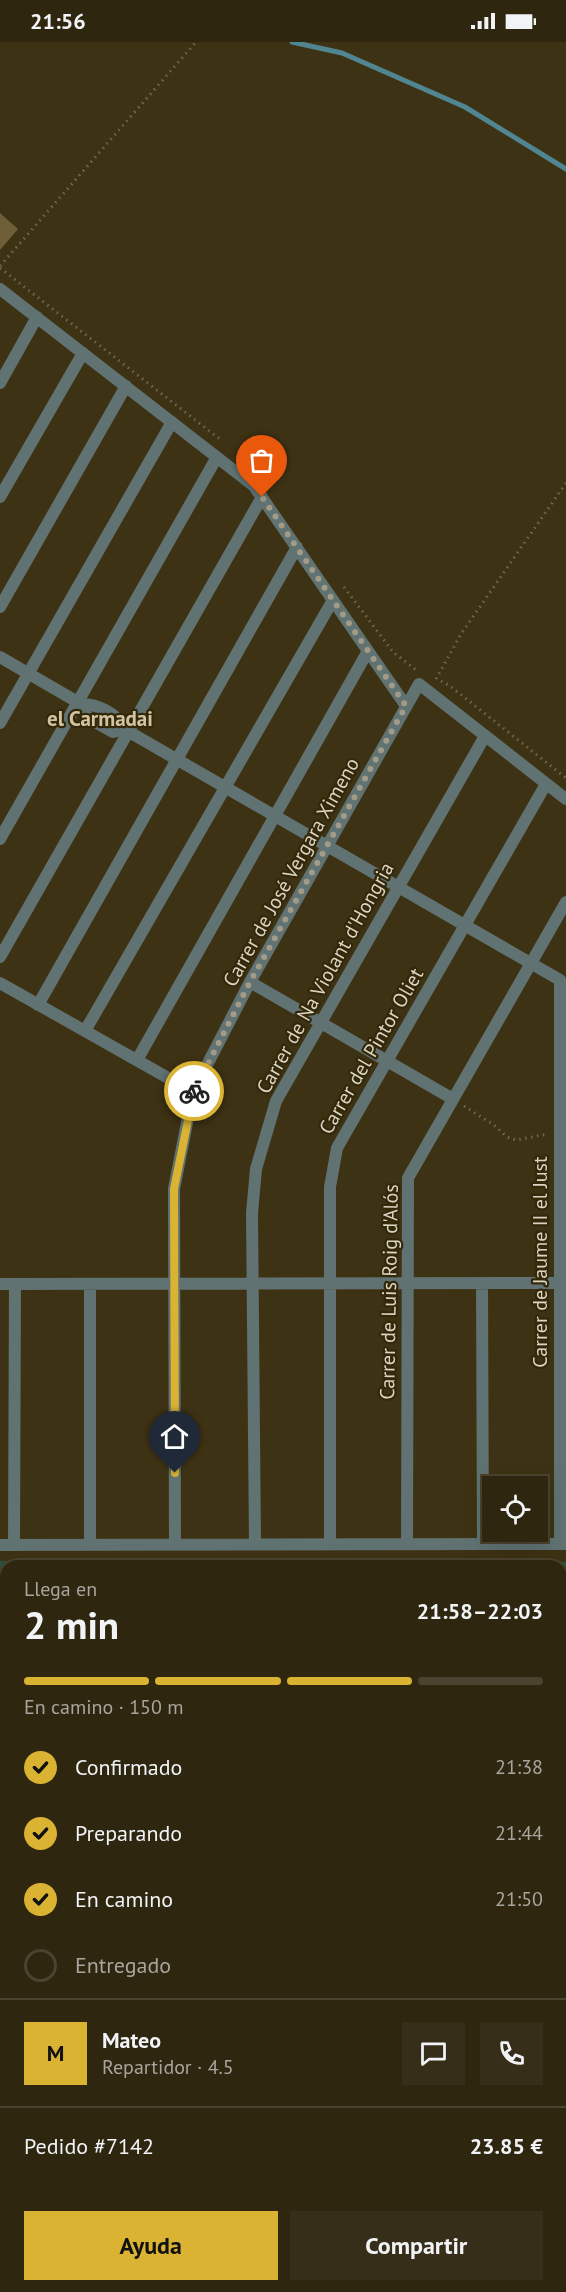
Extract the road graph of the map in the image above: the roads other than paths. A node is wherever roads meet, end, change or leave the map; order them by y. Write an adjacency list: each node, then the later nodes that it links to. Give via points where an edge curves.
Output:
1 (0, 289): 2 (street)
2 (36, 318): 3 (street); 4 (street)
3 (83, 353): 5 (street); 8 (street)
4 (0, 382)
5 (126, 386): 6 (street); 12 (street)
6 (172, 422): 7 (street); 15 (street)
7 (217, 457): 9 (street); 16 (street)
8 (0, 497)
9 (262, 497): 10 (street); 19 (street)
10 (297, 547): 11 (street); 21 (street)
11 (333, 600): 13 (street); 23 (street)
12 (0, 607)
13 (368, 651): 17 (street); 25 (street)
14 (0, 657): 15 (street)
15 (28, 674): 16 (street); 18 (street)
16 (79, 703): 19 (street, via 96,723 113,732); 26 (street)
17 (406, 706): 20 (street, Carrer de José Vergara Ximeno, via 419,684); 27 (street, Carrer de José Vergara Ximeno)
18 (0, 723)
19 (127, 730): 21 (street); 31 (street)
20 (485, 736): 22 (street); 28 (street, Carrer de Na Violant d'Hongria)
21 (177, 759): 23 (street); 35 (street)
22 (546, 784): 24 (street); 30 (street, Carrer del Pintor Oliet)
23 (225, 787): 25 (street); 37 (street)
24 (566, 799)
25 (275, 816): 27 (street); 38 (street)
26 (0, 839)
27 (327, 846): 28 (street); 33 (street, Carrer de José Vergara Ximeno)
28 (399, 887): 30 (street); 36 (street, Carrer de Na Violant d'Hongria)
29 (566, 902): 32 (street, Carrer de Luis Roig d'Alós)
30 (465, 925): 32 (street); 39 (street, Carrer del Pintor Oliet)
31 (0, 957)
32 (531, 963): 41 (street, Carrer de Luis Roig d'Alós); 42 (street, Carrer de Jaume II el Just, via 560,980)
33 (250, 982): 36 (street); 40 (street, Carrer de José Vergara Ximeno)
34 (0, 983): 35 (street)
35 (38, 1005): 37 (street)
36 (321, 1023): 39 (street); 49 (street, Carrer de Na Violant d'Hongria, via 276,1101 256,1169)
37 (85, 1031): 38 (street)
38 (136, 1060): 40 (street)
39 (387, 1061): 41 (street); 50 (street, Carrer del Pintor Oliet, via 337,1148 330,1187)
40 (194, 1092): 48 (street, Carrer de José Vergara Ximeno, via 174,1189)
41 (452, 1102): 51 (street, Carrer de Luis Roig d'Alós, via 408,1178)
42 (563, 1118): 44 (street, Carrer de Jaume II el Just)
43 (482, 1283): 44 (street); 51 (street); 55 (street)
44 (560, 1283): 56 (street, Carrer de Jaume II el Just)
45 (0, 1284): 46 (street)
46 (15, 1284): 47 (street); 58 (street)
47 (90, 1284): 48 (street); 59 (street)
48 (174, 1284): 49 (street); 60 (street, Carrer de José Vergara Ximeno)
49 (253, 1284): 50 (street); 52 (street, Carrer de Na Violant d'Hongria)
50 (330, 1284): 51 (street); 53 (street, Carrer del Pintor Oliet)
51 (408, 1284): 54 (street, Carrer de Luis Roig d'Alós)
52 (255, 1544): 53 (street); 60 (street)
53 (330, 1544): 54 (street)
54 (407, 1544): 55 (street)
55 (483, 1544): 56 (street)
56 (563, 1544)
57 (0, 1545): 58 (street)
58 (14, 1545): 59 (street)
59 (90, 1545): 60 (street)
60 (175, 1545)

